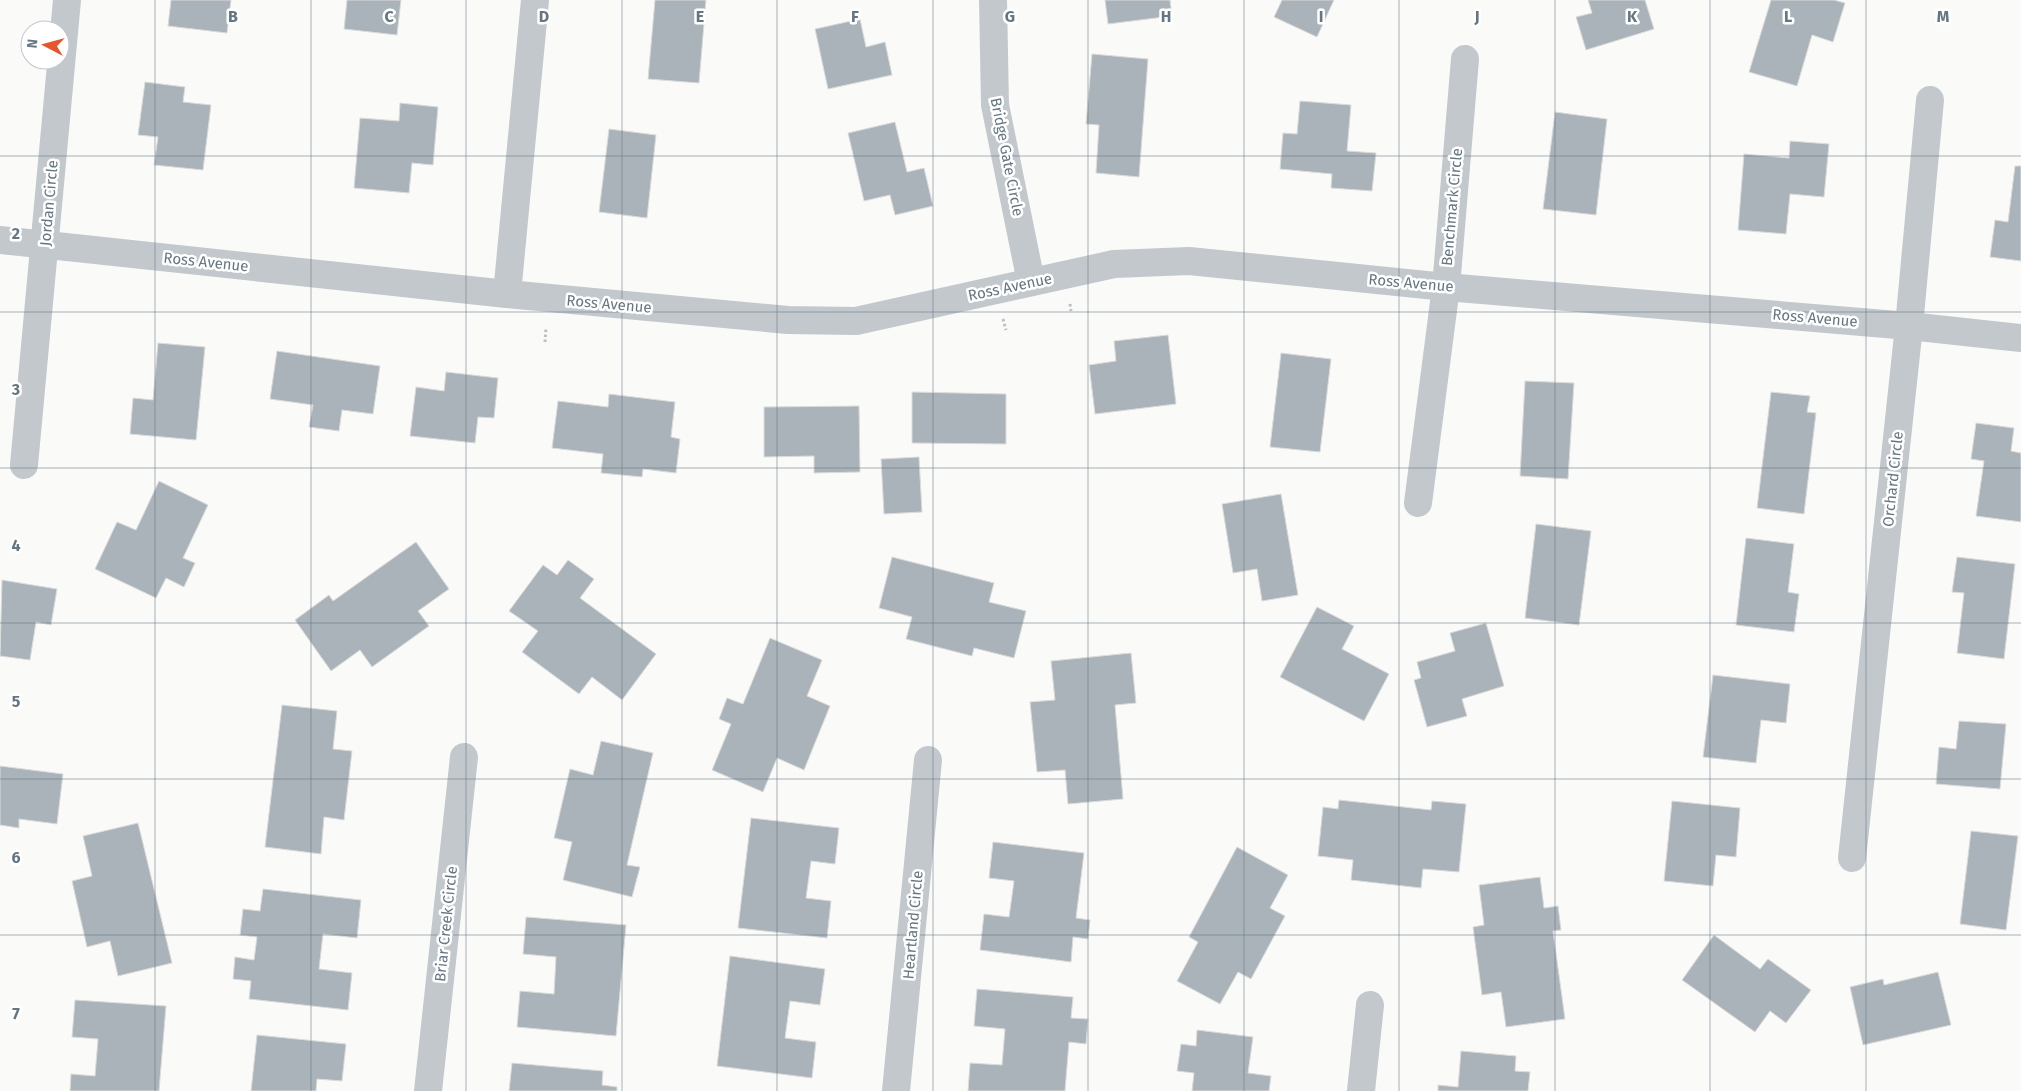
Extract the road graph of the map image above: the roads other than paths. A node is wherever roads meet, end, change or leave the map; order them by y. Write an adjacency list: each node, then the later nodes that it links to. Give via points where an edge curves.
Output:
1 (67, 0): 7 (street, Jordan Circle)
2 (535, 0): 10 (street)
3 (992, 0): 8 (street, Bridge Gate Circle, via 995,105)
4 (1465, 59): 9 (street, Benchmark Circle)
5 (1930, 100): 11 (street, Orchard Circle)
6 (0, 240): 7 (street, Ross Avenue)
7 (45, 245): 10 (street, Ross Avenue); 13 (street, Jordan Circle)
8 (1031, 282): 9 (street, Ross Avenue, via 1114,264 1189,261); 10 (street, Ross Avenue, via 856,321 788,320)
9 (1446, 286): 11 (street, Ross Avenue); 14 (street, Benchmark Circle)
10 (507, 294)
11 (1909, 326): 12 (street, Ross Avenue); 17 (street, Orchard Circle)
12 (2021, 338)
13 (24, 465)
14 (1418, 503)
15 (464, 757): 19 (street, Briar Creek Circle)
16 (928, 760): 20 (street, Heartland Circle)
17 (1852, 858)
18 (1370, 1005): 21 (street)
19 (428, 1091)
20 (896, 1091)
21 (1361, 1091)

